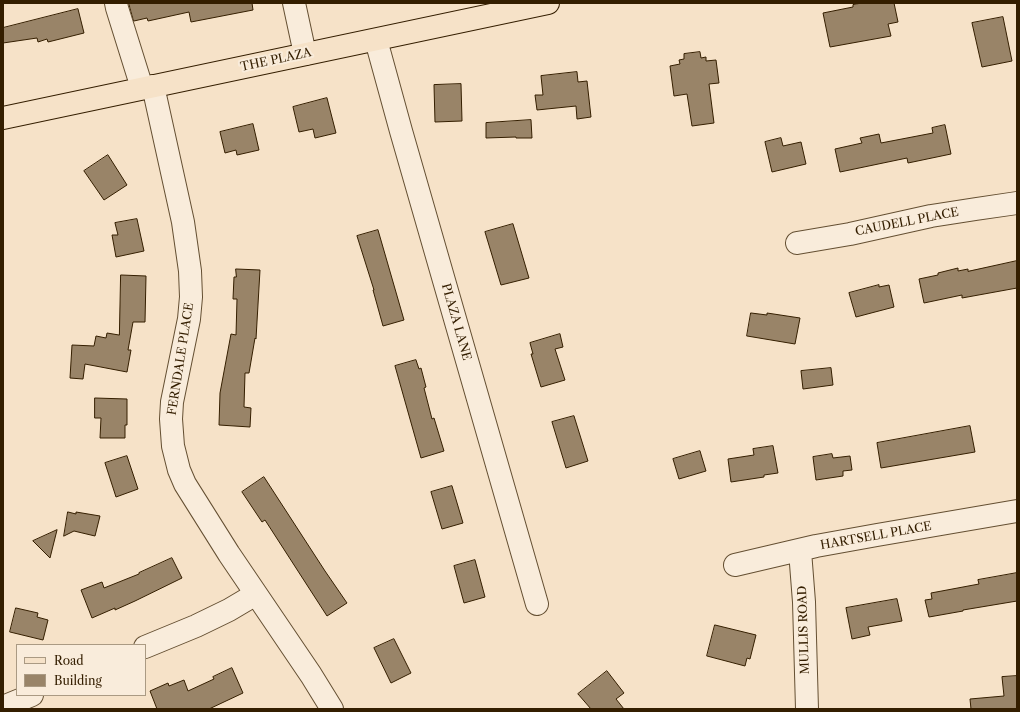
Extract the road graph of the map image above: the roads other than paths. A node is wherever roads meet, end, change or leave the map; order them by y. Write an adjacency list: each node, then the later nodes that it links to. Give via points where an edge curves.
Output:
1 (116, 3): 6 (street, FERNDALE PLACE, via 126,40)
2 (294, 3): 5 (street)
3 (548, 3): 4 (main road, THE PLAZA)
4 (376, 40): 5 (main road, THE PLAZA); 14 (street, PLAZA LANE)
5 (305, 54): 6 (main road, THE PLAZA)
6 (147, 87): 7 (main road, THE PLAZA); 13 (street, FERNDALE PLACE, via 183,222 190,271 189,318 172,402 173,446 185,484)
7 (3, 118)
8 (1017, 203): 9 (street, CAUDELL PLACE, via 931,216)
9 (797, 243)
10 (1017, 511): 11 (street, HARTSELL PLACE, via 816,546)
11 (800, 551): 12 (street, HARTSELL PLACE); 17 (street, MULLIS ROAD)
12 (735, 565)
13 (256, 594): 15 (street, via 196,626); 16 (street, FERNDALE PLACE)
14 (537, 604)
15 (146, 647)
16 (332, 709)
17 (807, 709)

